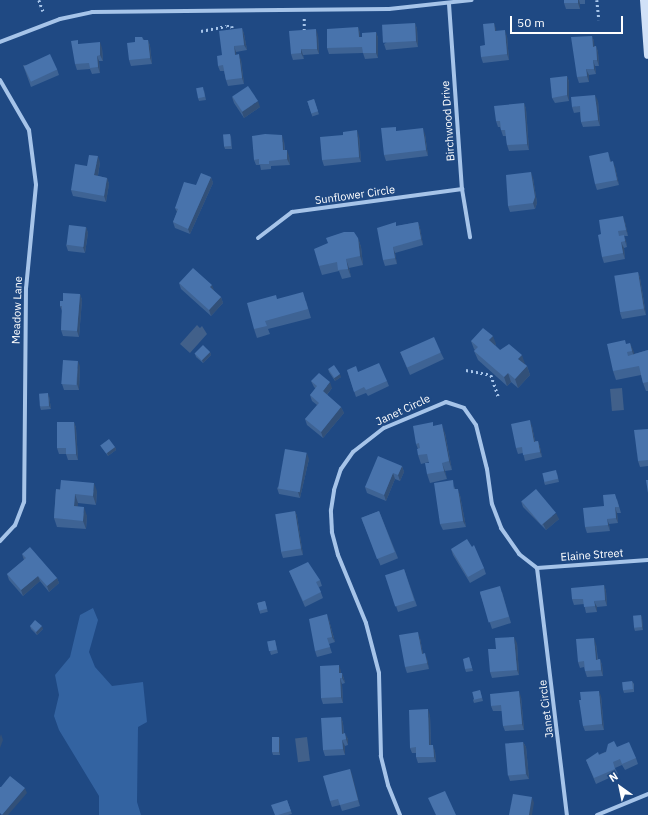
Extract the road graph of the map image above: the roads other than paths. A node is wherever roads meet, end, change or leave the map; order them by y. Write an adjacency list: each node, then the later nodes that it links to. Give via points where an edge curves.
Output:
1 (472, 0): 3 (street)
2 (644, 0): 5 (street)
3 (449, 4): 4 (street, via 389,9 92,12 60,19); 7 (street, Birchwood Drive)
4 (0, 42)
5 (648, 54)
6 (0, 80): 10 (street, Meadow Lane, via 29,130 36,185 26,288 24,497 20,517)
7 (462, 189): 8 (street, Birchwood Drive); 9 (street, Sunflower Circle, via 292,212)
8 (470, 237)
9 (258, 238)
10 (0, 541)
11 (648, 560): 12 (street, Elaine Street)
12 (537, 568): 14 (street, Janet Circle, via 519,554 501,528 492,504 487,467 476,425 464,408 446,402 401,419 352,452 341,469 333,496 332,532 338,555 366,623 379,673 381,756 388,785); 15 (street, Janet Circle)
13 (648, 794): 16 (street)
14 (400, 815)
15 (567, 815)
16 (597, 815)

